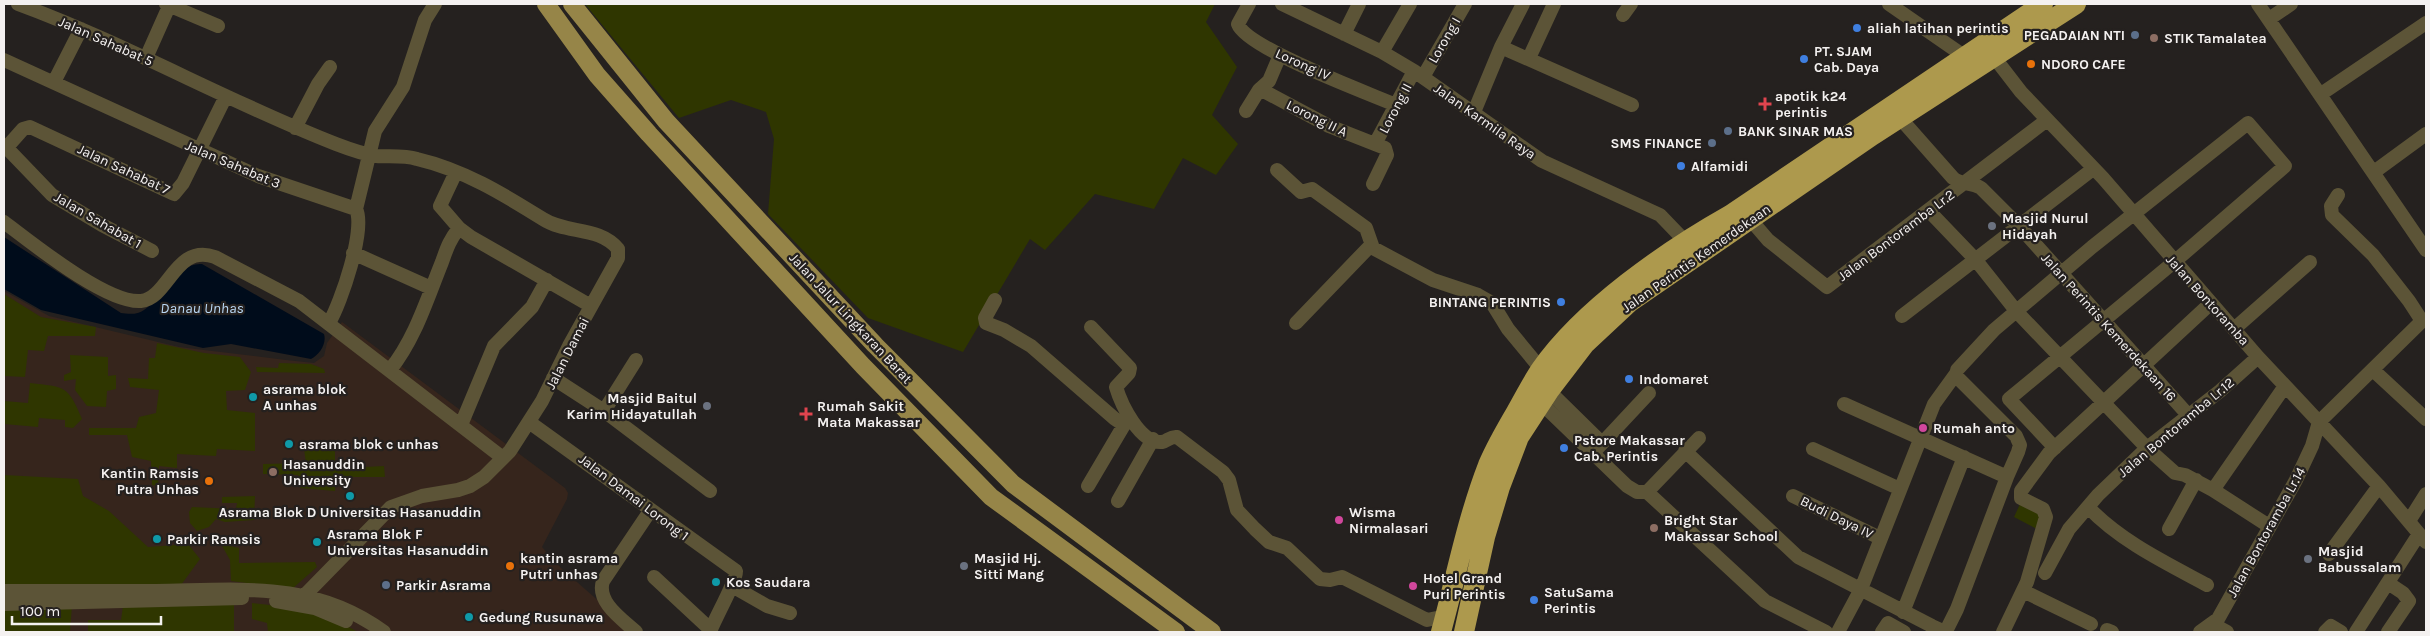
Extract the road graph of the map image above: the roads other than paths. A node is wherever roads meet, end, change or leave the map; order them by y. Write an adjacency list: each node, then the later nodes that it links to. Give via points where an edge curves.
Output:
1 (18, 4): 21 (street, Jalan Sahabat 5)
2 (169, 4): 20 (street); 28 (street)
3 (434, 4): 51 (street, via 425,20 403,87 378,124)
4 (546, 4): 46 (main road, Jalan Jalur Lingkaran Barat, via 597,75)
5 (572, 4): 42 (main road, Jalan Jalur Lingkaran Barat)
6 (1249, 4): 25 (street, Lorong IV, via 1238,22 1239,27)
7 (1282, 4): 22 (street, Jalan Karmila Raya)
8 (1359, 4): 22 (street)
9 (1410, 4): 24 (street)
10 (1465, 4): 32 (street, Lorong I)
11 (1523, 4): 23 (street)
12 (1554, 4): 29 (street)
13 (1889, 4): 26 (street)
14 (2044, 4): 26 (highway, Jalan Perintis Kemerdekaan)
15 (2076, 4): 27 (highway, Jalan Perintis Kemerdekaan)
16 (2258, 4): 18 (street)
17 (2292, 4): 18 (street)
18 (2269, 19): 35 (street)
19 (2426, 23): 35 (street)
20 (218, 26)
21 (81, 29): 28 (street, Jalan Sahabat 5); 33 (street)
22 (1344, 34): 24 (street, Jalan Karmila Raya)
23 (1501, 47): 29 (street); 40 (street)
24 (1382, 52): 32 (street, Jalan Karmila Raya)
25 (1280, 55): 34 (street, via 1269,81); 37 (street, Lorong IV)
26 (1964, 56): 45 (highway, Jalan Perintis Kemerdekaan)
27 (1994, 57): 41 (highway, Jalan Perintis Kemerdekaan); 43 (street, Jalan Bontoramba)
28 (146, 58): 36 (street, Jalan Sahabat 5)
29 (1529, 58): 38 (street)
30 (4, 60): 33 (street, Jalan Sahabat 3)
31 (330, 67): 44 (street)
32 (1418, 74): 37 (street, Lorong II); 40 (street, Jalan Karmila Raya)
33 (54, 82): 50 (street, Jalan Sahabat 3)
34 (1260, 89): 39 (street); 48 (street, Lorong II A, via 1329,126)
35 (2321, 94): 55 (street)
36 (226, 96): 44 (street, Jalan Sahabat 5); 50 (street, Jalan Sahabat 7)
37 (1396, 105): 48 (street, Lorong II)
38 (1632, 105)
39 (1246, 110)
40 (1474, 112): 66 (street, Jalan Karmila Raya, via 1542,161 1660,216)
41 (1900, 118): 45 (highway, Jalan Perintis Kemerdekaan); 56 (street, Jalan Perintis Kemerdekaan 16, via 1953,178)
42 (666, 120): 46 (main road); 159 (main road, Jalan Jalur Lingkaran Barat, via 875,345 1013,484)
43 (2047, 120): 52 (street, Jalan Bontoramba); 56 (street, Jalan Bontoramba Lr.2)
44 (295, 128): 51 (street, Jalan Sahabat 5)
45 (1869, 130): 62 (highway, Jalan Perintis Kemerdekaan); 66 (highway, Jalan Perintis Kemerdekaan)
46 (649, 134): 158 (main road, Jalan Jalur Lingkaran Barat, via 863,366 991,497)
47 (2426, 134): 55 (street)
48 (1376, 144): 57 (street, via 1386,148 1387,155)
49 (5, 146): 50 (street, Jalan Sahabat 7, via 23,129 30,127 174,194); 69 (street, Jalan Sahabat 1, via 52,195)
50 (199, 150): 59 (street, Jalan Sahabat 3, via 284,186)
51 (368, 154): 54 (street, Jalan Sahabat 5, via 416,158); 59 (street)
52 (2093, 169): 61 (street, Jalan Bontoramba); 64 (street)
53 (1277, 170): 67 (street, via 1301,192 1312,189 1366,228)
54 (456, 172): 65 (street, via 440,206); 71 (street, Jalan Sahabat 5, via 508,196 557,227 599,235 618,247)
55 (2374, 172): 68 (street)
56 (1966, 182): 60 (street, Jalan Bontoramba Lr.2); 64 (street, Jalan Perintis Kemerdekaan 16, via 1981,188)
57 (1373, 184)
58 (2338, 195): 95 (street, via 2331,206 2332,215 2372,255 2422,320)
59 (356, 208): 70 (street, via 359,218)
60 (1929, 211): 62 (street, Jalan Bontoramba Lr.2, via 1828,287 1768,240); 72 (street)
61 (2133, 214): 73 (street, Jalan Bontoramba); 73 (street, via 2248,123 2285,166); 75 (street)
62 (1750, 219): 99 (highway, Jalan Perintis Kemerdekaan, via 1630,302 1585,344)
63 (4, 222): 84 (street, via 95,285 126,298 146,299 190,258 206,254 285,292)
64 (2019, 226): 72 (street); 75 (street, Jalan Perintis Kemerdekaan 16)
65 (458, 228): 76 (street); 77 (street, via 446,248)
66 (1685, 240): 92 (highway, Jalan Perintis Kemerdekaan, via 1604,303 1570,334)
67 (1371, 245): 85 (street); 92 (street, via 1420,274 1492,303 1508,329)
68 (2426, 248)
69 (152, 251)
70 (353, 254): 77 (street); 84 (street, via 341,299)
71 (618, 258): 80 (street, Jalan Damai)
72 (1974, 259): 81 (street); 82 (street)
73 (2174, 262): 79 (street, Jalan Bontoramba); 83 (street)
74 (2310, 262): 87 (street)
75 (2061, 274): 81 (street); 83 (street, Jalan Perintis Kemerdekaan 16)
76 (547, 280): 80 (street); 108 (street, via 532,307 494,346)
77 (431, 288): 93 (street, via 406,348)
78 (995, 300): 105 (street, via 984,319 986,323 1031,346 1107,414)
79 (2211, 304): 87 (street, Jalan Bontoramba); 91 (street)
80 (591, 306): 96 (street, Jalan Damai)
81 (2017, 312): 89 (street); 94 (street, via 1981,343)
82 (1902, 316)
83 (2104, 320): 89 (street); 91 (street, Jalan Perintis Kemerdekaan 16)
84 (329, 323): 93 (street)
85 (1296, 323)
86 (1091, 327): 105 (street, via 1130,368 1116,387)
87 (2234, 329): 88 (street, Jalan Bontoramba)
88 (2258, 356): 97 (street, Jalan Bontoramba); 103 (street, Jalan Bontoramba Lr.12)
89 (2060, 358): 100 (street); 113 (street, via 2009,399)
90 (636, 360): 102 (street)
91 (2144, 365): 100 (street); 103 (street, Jalan Perintis Kemerdekaan 16)
92 (1541, 369): 151 (highway, Jalan Perintis Kemerdekaan, via 1489,464 1472,513)
93 (390, 370): 108 (street)
94 (1957, 370)
95 (2372, 370): 104 (street); 107 (street)
96 (552, 378): 102 (street); 106 (street, Jalan Damai)
97 (2285, 386): 107 (street, Jalan Bontoramba); 124 (street)
98 (1649, 393): 112 (street)
99 (1545, 397): 112 (street); 160 (highway, Jalan Perintis Kemerdekaan, via 1519,437 1500,486)
100 (2104, 402): 113 (street); 114 (street)
101 (1844, 404): 110 (street)
102 (604, 411): 125 (street)
103 (2189, 416): 114 (street, Jalan Bontoramba Lr.12)
104 (2426, 419)
105 (1127, 421): 111 (street); 121 (street)
106 (529, 422): 117 (street, Jalan Damai); 131 (street, Jalan Damai Lorong 1)
107 (2320, 422): 122 (street, Jalan Bontoramba); 133 (street, Jalan Bontoramba Lr.14, via 2309,454)
108 (461, 424): 117 (street)
109 (1698, 438): 116 (street)
110 (1920, 438): 118 (street); 119 (street, via 1934,404 1955,375 2019,440 2018,452); 123 (street)
111 (1153, 439): 129 (street); 151 (street, via 1162,442 1177,437 1224,472 1236,508 1245,519 1268,541 1285,546 1320,579 1342,577 1427,620)
112 (1598, 448): 126 (street, via 1627,486 1637,492)
113 (2055, 448): 145 (street, via 2042,460 2021,491 2021,498 2043,510 2046,517)
114 (2147, 448): 120 (street, via 2175,473); 130 (street, Jalan Bontoramba Lr.12)
115 (1813, 449): 123 (street)
116 (1685, 451): 126 (street); 143 (street, via 1798,557)
117 (509, 452): 146 (street, Jalan Damai, via 470,486 422,496 387,510)
118 (1964, 458): 119 (street); 149 (street)
119 (2007, 477): 149 (street, via 1947,629 1941,630)
120 (2196, 480): 124 (street); 134 (street)
121 (1088, 486)
122 (2380, 486): 132 (street, Jalan Bontoramba); 137 (street)
123 (1900, 489): 135 (street)
124 (2214, 490): 133 (street)
125 (710, 491)
126 (1647, 492): 161 (street, via 1765,601)
127 (2426, 494): 132 (street)
128 (1793, 496): 135 (street, Budi Daya IV)
129 (1118, 501)
130 (2088, 507): 138 (street, Jalan Bontoramba Lr.12, via 2069,530); 142 (street, via 2104,524 2171,566)
131 (650, 511): 140 (street, Jalan Damai Lorong 1, via 735,570); 157 (street, via 600,588 605,601)
132 (2409, 521): 136 (street, Jalan Bontoramba)
133 (2268, 526): 153 (street, Jalan Bontoramba Lr.14, via 2218,619)
134 (2169, 530)
135 (1880, 538): 143 (street)
136 (2423, 538): 141 (street)
137 (2328, 554)
138 (2045, 573)
139 (654, 577): 154 (street)
140 (734, 581): 150 (street, Jalan Damai Lorong 1, via 767,606); 154 (street)
141 (2388, 583): 170 (street); 171 (street, via 2403,593 2408,601)
142 (2207, 584)
143 (1860, 589): 149 (street); 162 (street)
144 (4, 591): 147 (street, via 224,589)
145 (2023, 591): 152 (street); 165 (street)
146 (305, 595): 147 (street); 156 (street, via 367,620)
147 (271, 596): 148 (street); 155 (street, via 315,608)
148 (4, 604)
149 (1903, 612)
150 (790, 613)
151 (1443, 624)
152 (2091, 624)
153 (2212, 624): 166 (street, Jalan Bontoramba Lr.14); 167 (street)
154 (710, 631)
155 (369, 632)
156 (384, 632)
157 (636, 632)
158 (1176, 632)
159 (1212, 632)
160 (1464, 632)
161 (1826, 632)
162 (1838, 632)
163 (1882, 632): 164 (street, via 1888,623)
164 (1904, 632)
165 (2004, 632)
166 (2200, 632)
167 (2227, 632)
168 (2325, 632): 169 (street, via 2331,626)
169 (2341, 632)
170 (2356, 632)
171 (2388, 632)

